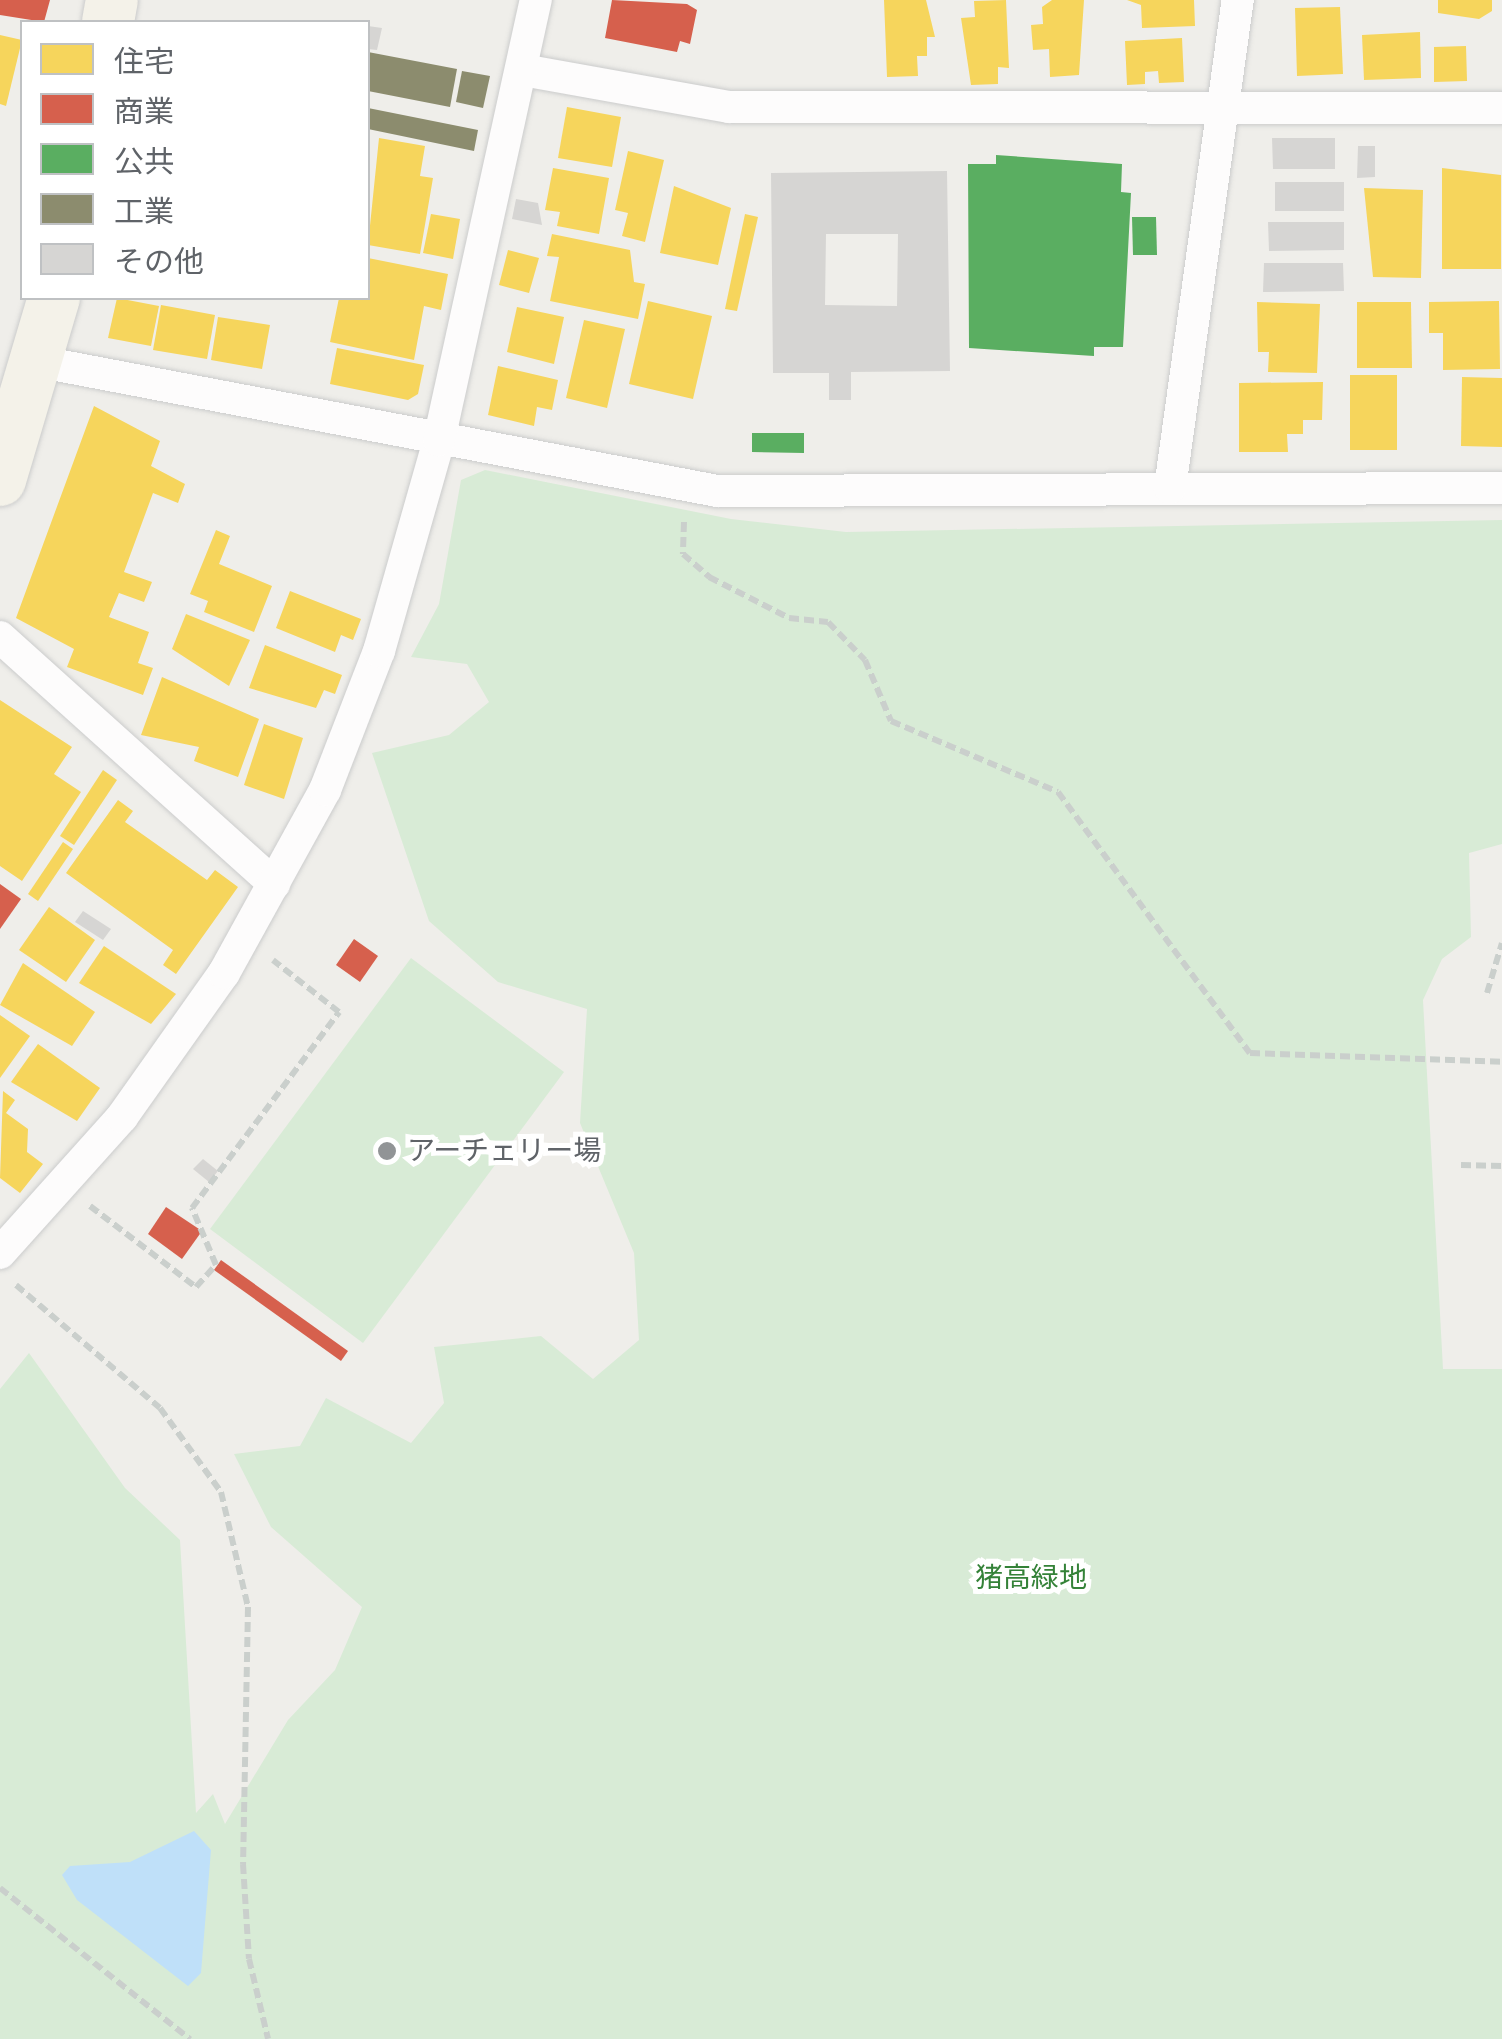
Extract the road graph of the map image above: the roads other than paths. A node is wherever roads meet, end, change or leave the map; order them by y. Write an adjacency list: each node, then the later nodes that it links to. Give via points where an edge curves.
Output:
1 (536, 0): 3 (street)
2 (1238, 0): 5 (street)
3 (523, 70): 5 (street, via 729,107); 8 (street)
4 (1502, 108): 5 (street)
5 (1222, 110): 10 (street)
6 (54, 300): 7 (main road)
7 (41, 362): 8 (street); 9 (main road)
8 (439, 440): 10 (street, via 686,486); 13 (street, via 379,651 301,845)
9 (0, 480)
10 (1170, 488): 11 (street)
11 (1502, 488)
12 (0, 637): 13 (street)
13 (274, 884): 14 (street, via 122,1117)
14 (0, 1253)

